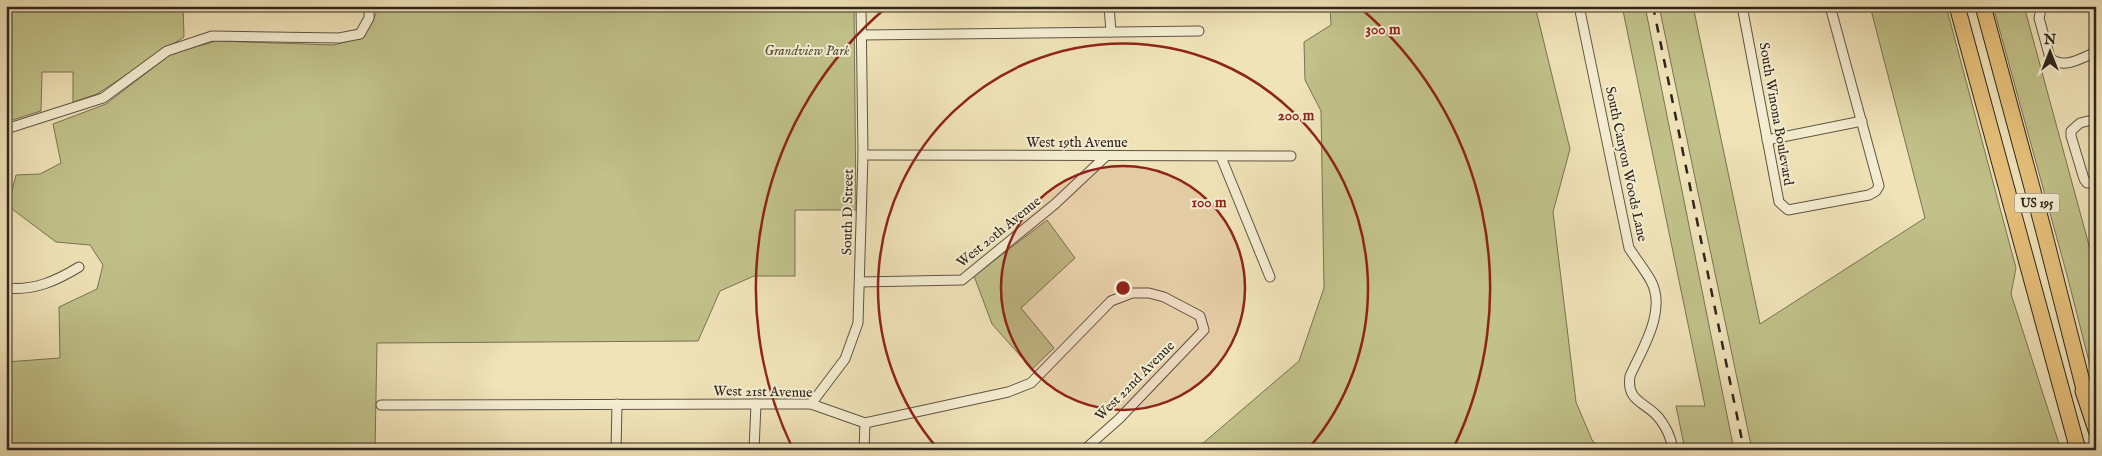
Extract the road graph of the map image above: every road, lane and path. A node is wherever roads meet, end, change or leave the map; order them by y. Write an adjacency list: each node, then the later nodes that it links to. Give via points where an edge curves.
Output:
1 (368, 6): 16 (street, via 369,18 360,34 339,38 212,36 167,51 103,98)
2 (861, 6): 12 (street, South D Street)
3 (1109, 6): 11 (street)
4 (1579, 6): 39 (street, South Canyon Woods Lane, via 1629,248 1652,282 1657,300 1656,312 1630,376 1630,392 1662,421)
5 (1742, 6): 17 (street, South Winona Boulevard)
6 (1830, 6): 15 (street, South Winona Boulevard)
7 (1957, 6): 25 (highway, US 195)
8 (1983, 6): 28 (highway, US 195)
9 (2041, 8): 13 (street, via 2039,18 2053,61 2067,64)
10 (1199, 31): 11 (street)
11 (1111, 32): 12 (street)
12 (861, 35): 18 (street, South D Street)
13 (2096, 52)
14 (2096, 119): 22 (street, via 2080,122 2071,131 2082,174)
15 (1862, 121): 17 (street); 17 (street, South Winona Boulevard, via 1879,181 1876,191 1869,195 1792,210 1784,208 1779,202)
16 (6, 129)
17 (1767, 140)
18 (863, 155): 20 (street, West 19th Avenue); 26 (street, South D Street)
19 (1291, 156): 21 (street, West 19th Avenue)
20 (1105, 157): 21 (street, West 19th Avenue); 26 (street, West 20th Avenue, via 1055,204 962,280)
21 (1221, 157): 24 (street)
22 (2092, 183)
23 (79, 267): 27 (street, via 55,282)
24 (1270, 277)
25 (2031, 277): 28 (highway, via 2043,275 2050,280 2073,365); 40 (highway, via 2025,284 2025,290); 41 (highway, US 195)
26 (860, 282): 31 (street, South D Street, via 854,340 845,360)
27 (6, 288)
28 (2087, 401): 34 (highway, US 195)
29 (617, 404): 30 (street, West 21st Avenue); 32 (street, West 21st Avenue); 35 (street)
30 (756, 404): 31 (street, West 21st Avenue); 36 (street)
31 (811, 404): 33 (street, West 21st Avenue)
32 (381, 405)
33 (865, 423): 37 (street); 38 (street, West 22nd Avenue, via 1008,392 1031,383 1111,301 1132,293 1164,297 1200,316 1204,330 1119,419)
34 (2096, 430)
35 (616, 450)
36 (754, 450)
37 (864, 450)
38 (1084, 450)
39 (1673, 450)
40 (2071, 450)
41 (2078, 450)

